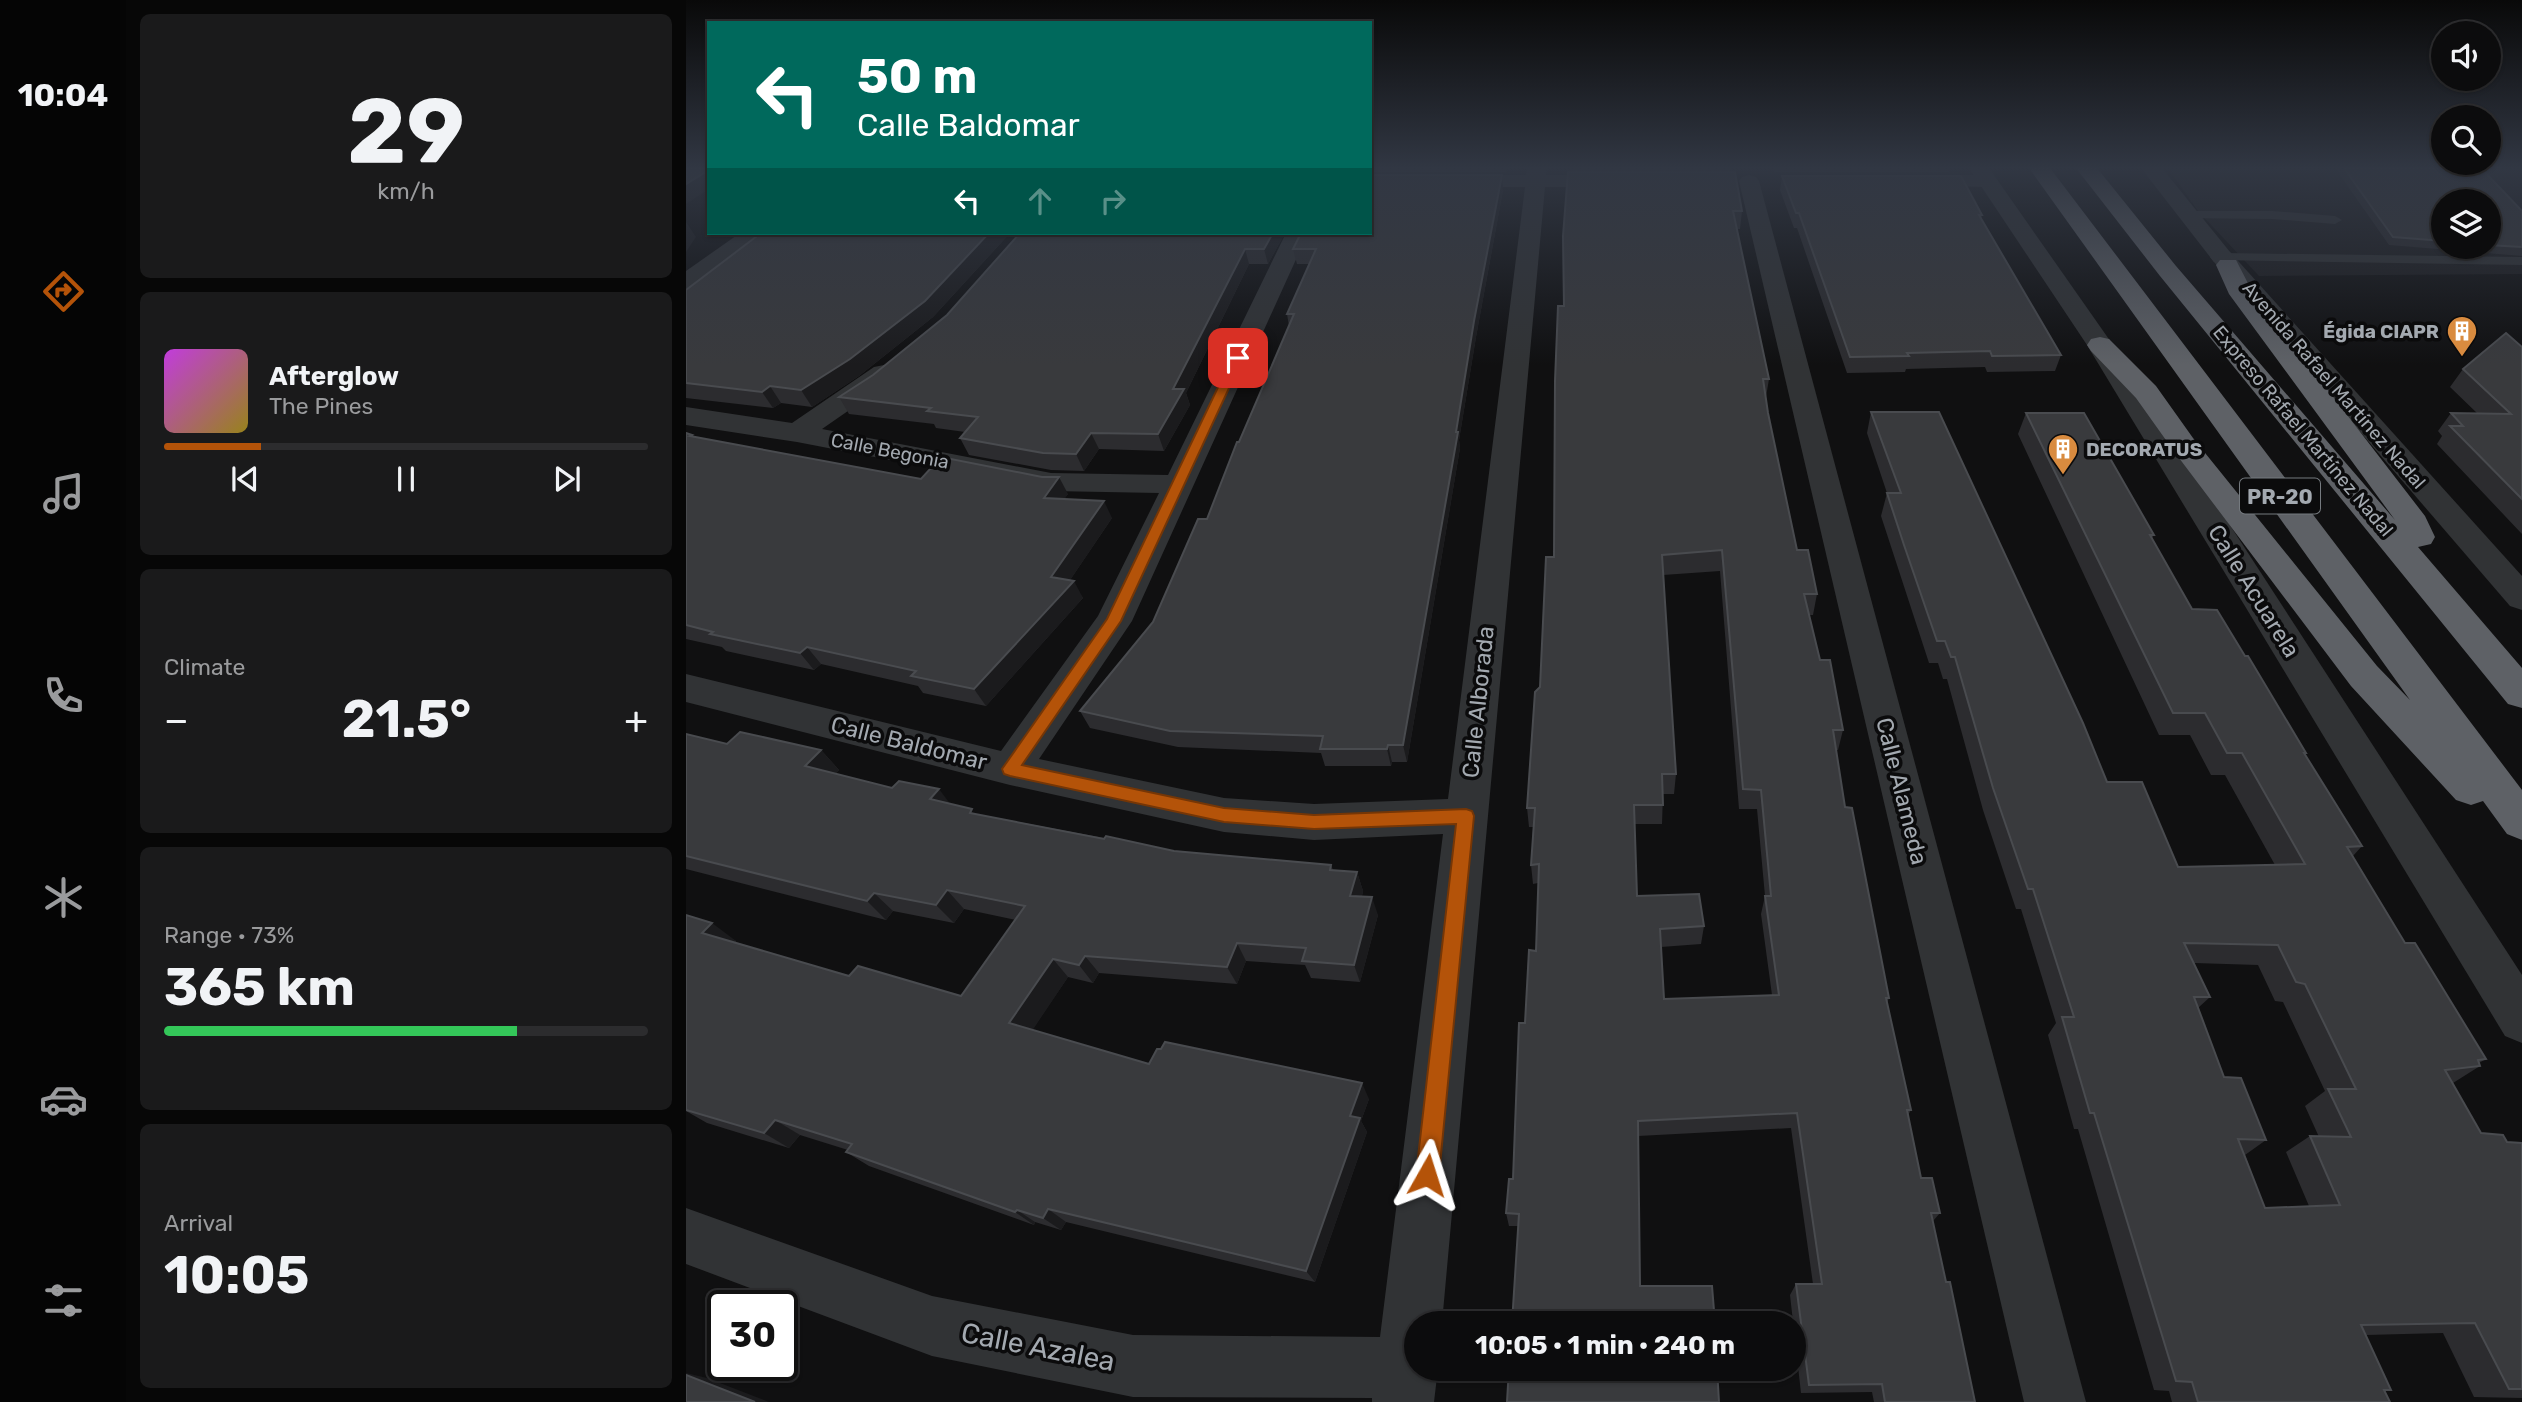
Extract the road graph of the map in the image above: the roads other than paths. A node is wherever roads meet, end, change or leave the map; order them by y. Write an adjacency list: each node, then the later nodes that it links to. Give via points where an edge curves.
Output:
1 (1530, 233): 24 (street, Calle Alborada)
2 (1758, 233): 30 (street, Calle Alameda)
3 (2023, 233): 14 (street, Calle Acuarela)
4 (2087, 233): 25 (highway, PR-20)
5 (2139, 233): 20 (highway, Expreso Rafael Martínez Nadal / PR-20)
6 (2202, 233): 11 (street, Avenida Rafael Martínez Nadal)
7 (2313, 233): 10 (lane)
8 (748, 235): 13 (street)
9 (1296, 235): 18 (street)
10 (2342, 258): 11 (lane); 12 (lane)
11 (2225, 261): 19 (street, Avenida Rafael Martínez Nadal); 20 (highway, via 2241,294 2409,516)
12 (2522, 261)
13 (686, 282)
14 (2100, 345): 26 (highway, via 2146,392 2364,676); 27 (street, Calle Acuarela)
15 (902, 358): 17 (street)
16 (686, 416): 17 (street, Calle Begonia)
17 (797, 433): 18 (street, Calle Begonia, via 1051,482)
18 (1179, 484): 23 (street, via 1114,621)
19 (2522, 598)
20 (2460, 617): 22 (highway, Expreso Rafael Martínez Nadal / PR-20)
21 (686, 688): 23 (street, Calle Baldomar)
22 (2522, 694)
23 (1010, 769): 24 (street, Calle Baldomar, via 1224,815 1314,822)
24 (1466, 816): 29 (street, Calle Alborada)
25 (2522, 822)
26 (2522, 841)
27 (2522, 1019)
28 (686, 1236): 29 (street, Calle Azalea, via 932,1326 1133,1366)
29 (1405, 1385)
30 (2055, 1402)

